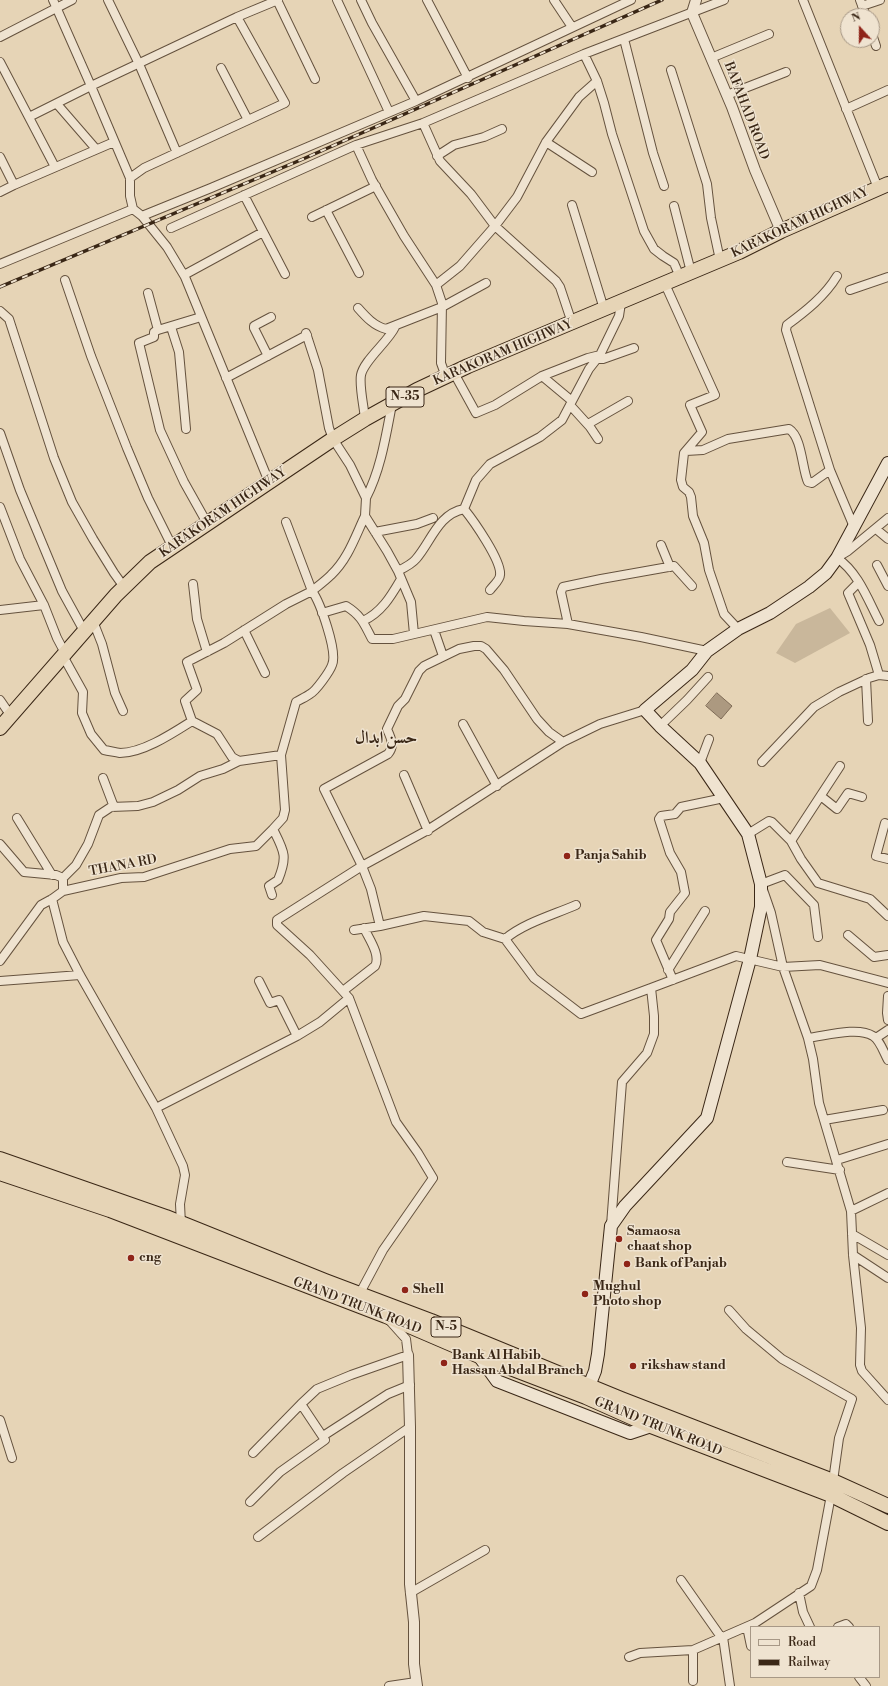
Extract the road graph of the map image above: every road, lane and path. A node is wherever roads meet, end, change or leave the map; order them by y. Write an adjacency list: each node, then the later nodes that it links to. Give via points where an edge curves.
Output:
1 (72, 0): 14 (street)
2 (108, 0): 24 (street)
3 (277, 0): 16 (street); 29 (street)
4 (337, 0): 37 (street)
5 (361, 0): 34 (street)
6 (427, 0): 28 (street)
7 (554, 0): 17 (street)
8 (631, 0): 17 (street)
9 (696, 0): 15 (street)
10 (724, 0): 15 (street)
11 (804, 0): 36 (street)
12 (880, 0): 13 (street)
13 (861, 3)
14 (55, 4): 19 (street); 31 (street)
15 (692, 12): 20 (street); 22 (street, BAFAHAD ROAD)
16 (237, 17): 24 (street); 39 (street, via 285,103)
17 (572, 27): 28 (street)
18 (769, 34): 22 (street)
19 (0, 37)
20 (624, 39): 21 (street); 54 (street)
21 (584, 54): 30 (street); 40 (street)
22 (711, 58): 33 (street, BAFAHAD ROAD)
23 (0, 62): 38 (street)
24 (139, 64): 31 (street); 46 (street)
25 (221, 68): 39 (street)
26 (671, 70): 68 (street, via 707,184 710,218)
27 (786, 72): 33 (street)
28 (468, 78): 34 (street)
29 (315, 79)
30 (597, 81): 43 (street, via 579,97); 72 (street, via 644,231 654,248 672,260)
31 (91, 86): 35 (street); 42 (street)
32 (888, 90): 36 (street)
33 (727, 95): 66 (street, BAFAHAD ROAD)
34 (416, 101): 37 (street)
35 (57, 104): 38 (street); 45 (street)
36 (846, 109): 55 (street)
37 (389, 112): 62 (street)
38 (29, 117): 49 (street)
39 (248, 120): 46 (street)
40 (423, 123): 44 (street); 47 (street)
41 (502, 129): 47 (street, via 454,145)
42 (114, 142): 45 (street); 51 (street)
43 (546, 142): 50 (street); 64 (street, via 517,197)
44 (356, 145): 53 (street); 57 (street)
45 (96, 149): 49 (street)
46 (177, 153): 51 (street, via 144,168)
47 (438, 156): 64 (street)
48 (0, 158): 52 (street)
49 (55, 167): 52 (street)
50 (592, 172)
51 (130, 178): 60 (street)
52 (14, 185): 56 (street)
53 (376, 186): 61 (street); 79 (street)
54 (664, 186)
55 (883, 186): 66 (highway, KARAKORAM HIGHWAY / N-35)
56 (0, 192)
57 (244, 195): 65 (street); 67 (street)
58 (572, 205): 85 (street)
59 (674, 206): 72 (street)
60 (133, 209): 62 (street); 69 (street)
61 (326, 210): 63 (street); 70 (street)
62 (142, 216): 73 (street, via 167,247)
63 (312, 217)
64 (495, 226): 79 (street, via 460,266); 89 (street, via 556,280)
65 (171, 228)
66 (781, 231): 68 (highway, KARAKORAM HIGHWAY / N-35)
67 (263, 232): 71 (street); 73 (street)
68 (720, 260): 72 (highway, KARAKORAM HIGHWAY / N-35)
69 (0, 264)
70 (359, 273)
71 (285, 274)
72 (686, 275): 78 (highway, KARAKORAM HIGHWAY / N-35)
73 (184, 276): 87 (street)
74 (837, 276): 110 (street, via 813,306 787,325 786,330)
75 (888, 277): 80 (street)
76 (65, 280): 125 (street, via 127,448)
77 (486, 283): 83 (street)
78 (665, 284): 82 (highway, KARAKORAM HIGHWAY / N-35); 108 (street, via 715,395 690,405 702,432)
79 (436, 285): 83 (street)
80 (850, 290)
81 (148, 293): 92 (street)
82 (621, 303): 85 (highway, KARAKORAM HIGHWAY / N-35); 95 (street, via 619,316)
83 (442, 307): 91 (street); 96 (street, via 441,362)
84 (358, 308): 91 (street, via 380,328)
85 (604, 309): 89 (highway, KARAKORAM HIGHWAY / N-35)
86 (0, 311): 134 (street, via 9,319 54,458 72,502)
87 (201, 317): 90 (street); 98 (street)
88 (271, 317): 94 (street, via 254,326)
89 (572, 323): 96 (highway, KARAKORAM HIGHWAY / N-35)
90 (171, 327): 92 (street); 104 (street, via 179,352)
91 (395, 327): 102 (street, via 363,368 361,376)
92 (158, 330): 119 (street, via 154,332 154,337 139,343 160,430 184,482)
93 (634, 348): 95 (street, via 603,359)
94 (268, 356): 98 (street); 106 (street, via 307,334 318,370)
95 (598, 357): 97 (street, via 588,358); 100 (street)
96 (450, 375): 97 (street, via 476,413 495,405); 101 (highway, KARAKORAM HIGHWAY / N-35)
97 (542, 376): 100 (street)
98 (226, 378): 111 (street)
99 (628, 401): 103 (street)
100 (571, 403): 103 (street); 114 (street, via 562,420 552,429 490,464 476,480)
101 (392, 404): 102 (highway, KARAKORAM HIGHWAY / N-35); 112 (street, via 382,453)
102 (365, 419): 106 (highway, KARAKORAM HIGHWAY / N-35)
103 (588, 424): 107 (street)
104 (186, 429)
105 (0, 433): 143 (street, via 20,490 62,591)
106 (333, 439): 111 (highway, KARAKORAM HIGHWAY / N-35); 112 (street, via 350,465)
107 (598, 439)
108 (686, 451): 110 (street, via 703,450 735,438 789,429 798,441 808,482 812,483); 144 (street, via 681,480 683,487 691,497 693,516 704,543 709,570 724,614)
109 (888, 463): 120 (main road)
110 (830, 470): 120 (street)
111 (269, 482): 119 (highway, KARAKORAM HIGHWAY / N-35)
112 (366, 498): 115 (street)
113 (0, 507): 137 (street, via 20,559)
114 (464, 509): 129 (street, via 453,511 437,528 416,559); 135 (street, via 476,524 500,567 500,577)
115 (365, 516): 122 (street); 136 (street, via 343,560 331,575)
116 (433, 518): 122 (street, via 417,524)
117 (888, 518): 121 (street)
118 (286, 522): 136 (street)
119 (207, 523): 125 (highway, KARAKORAM HIGHWAY / N-35)
120 (854, 527): 126 (main road)
121 (876, 528): 123 (street); 126 (street)
122 (376, 532): 129 (street)
123 (887, 536)
124 (661, 545): 128 (street)
125 (172, 546): 134 (highway, KARAKORAM HIGHWAY / N-35, via 150,562)
126 (837, 558): 130 (street, via 850,570); 144 (main road, via 826,573 809,587 770,613)
127 (877, 565): 133 (street)
128 (670, 567): 132 (street, via 677,568); 142 (street, via 563,587 561,592)
129 (400, 575): 140 (street, via 390,598 374,616); 147 (street, via 411,602)
130 (858, 583): 141 (street); 153 (street, via 848,593 870,644)
131 (193, 584): 149 (street, via 197,618)
132 (692, 586)
133 (888, 586)
134 (124, 587): 143 (highway, KARAKORAM HIGHWAY / N-35)
135 (490, 590)
136 (312, 591): 139 (street, via 318,599); 145 (street)
137 (44, 605): 138 (street); 150 (street)
138 (0, 610)
139 (322, 613): 140 (street, via 346,606); 168 (street, via 333,664 311,694 296,702)
140 (363, 620): 147 (street, via 372,639)
141 (879, 621)
142 (568, 624): 146 (street, via 486,617); 148 (street)
143 (88, 626): 150 (highway, KARAKORAM HIGHWAY / N-35); 159 (street, via 102,644 115,694)
144 (738, 629): 148 (main road)
145 (244, 630): 149 (street); 152 (street)
146 (434, 630): 147 (street); 151 (street)
147 (414, 634)
148 (707, 651): 158 (main road, via 692,670)
149 (207, 652): 161 (street, via 187,662 197,690 185,701)
150 (64, 655): 160 (highway, KARAKORAM HIGHWAY / N-35); 161 (street, via 83,692 82,713 91,734 104,750 121,753 144,747)
151 (443, 656): 167 (street, via 474,646 486,648 537,719); 188 (street, via 419,671 405,699 398,706 387,729 392,744 388,754 324,789)
152 (265, 673)
153 (879, 675): 154 (street); 156 (street)
154 (888, 676)
155 (708, 677): 164 (street)
156 (866, 679): 162 (street); 170 (street, via 814,707)
157 (0, 700): 160 (street)
158 (645, 710): 164 (main road); 167 (street, via 600,724)
159 (123, 711)
160 (11, 716): 165 (highway, KARAKORAM HIGHWAY / N-35)
161 (192, 721): 169 (street, via 217,734 232,757)
162 (868, 721)
163 (463, 724): 175 (street)
164 (660, 726): 171 (main road)
165 (0, 728)
166 (709, 739): 171 (street)
167 (563, 742): 175 (street)
168 (280, 755): 169 (street); 182 (street, THANA RD, via 285,810 284,818)
169 (239, 761): 179 (street, via 200,776 153,802 138,806)
170 (762, 762)
171 (700, 763): 178 (main road)
172 (840, 766): 176 (street)
173 (404, 775): 183 (street)
174 (103, 778): 179 (street)
175 (496, 786): 183 (street)
176 (822, 797): 177 (street, via 837,809 848,792); 185 (street)
177 (862, 797)
178 (724, 798): 184 (main road); 208 (street, via 681,807 675,814 661,816 659,819 685,888 685,893 670,912 669,919 656,940)
179 (114, 807): 190 (street, via 99,815 88,844 76,865)
180 (17, 818): 189 (street)
181 (885, 823): 187 (street, via 876,856)
182 (274, 829): 192 (street, THANA RD, via 256,846 230,849 144,877 121,878); 193 (street, via 284,851 284,857 278,880 269,886)
183 (428, 831): 188 (street)
184 (748, 834): 185 (street, via 769,821); 191 (main road)
185 (792, 841): 197 (street, via 818,883 870,899)
186 (0, 844): 189 (street, via 24,872)
187 (888, 859)
188 (362, 866): 198 (street, via 371,888); 215 (street, via 276,922 277,926 310,955)
189 (52, 875): 190 (street)
190 (63, 878): 192 (street)
191 (762, 884): 202 (street, via 785,875 814,905); 205 (main road); 207 (street)
192 (63, 891): 194 (street, THANA RD)
193 (272, 895)
194 (52, 899): 206 (street, THANA RD, via 41,905); 209 (street, via 63,942)
195 (576, 905): 203 (street)
196 (705, 911): 208 (street)
197 (888, 916)
198 (380, 926): 199 (street); 203 (street, via 424,916 469,921 482,932)
199 (364, 928): 200 (street); 215 (street, via 378,961)
200 (354, 930)
201 (848, 935): 204 (street, via 874,957)
202 (818, 937)
203 (505, 939): 214 (street, via 534,978 581,1014)
204 (888, 955)
205 (750, 959): 207 (street); 210 (street, via 736,956); 238 (main road, via 707,1118 625,1206)
206 (0, 961)
207 (782, 967): 213 (street, via 820,965); 221 (street)
208 (668, 970): 210 (street)
209 (80, 975): 211 (street); 224 (street)
210 (673, 980): 214 (street)
211 (0, 981)
212 (259, 981): 220 (street, via 270,1003 279,1000)
213 (888, 983)
214 (651, 988): 238 (street, via 654,1034 647,1053 622,1082)
215 (342, 991): 217 (street)
216 (888, 996): 218 (street)
217 (349, 998): 220 (street, via 320,1022); 243 (street, via 396,1122 433,1178 383,1250)
218 (888, 1020)
219 (888, 1030): 222 (street)
220 (297, 1036): 224 (street)
221 (808, 1038): 222 (street, via 850,1032 863,1032); 226 (street)
222 (876, 1038): 223 (street)
223 (888, 1060)
224 (156, 1108): 234 (street, via 184,1171)
225 (884, 1110): 226 (street)
226 (824, 1120): 229 (street)
227 (888, 1144): 229 (street)
228 (0, 1158): 236 (highway, GRAND TRUNK ROAD / N-5)
229 (837, 1160): 231 (street)
230 (787, 1162): 231 (street)
231 (840, 1170): 235 (street)
232 (0, 1173): 245 (highway, GRAND TRUNK ROAD / N-5, via 110,1210)
233 (888, 1193): 235 (street)
234 (180, 1204): 236 (street); 237 (street)
235 (851, 1211): 239 (street)
236 (166, 1217): 237 (highway, GRAND TRUNK ROAD / N-5)
237 (181, 1224): 243 (highway, GRAND TRUNK ROAD / N-5)
238 (611, 1226): 250 (main road, via 598,1354)
239 (852, 1234): 240 (street); 241 (street)
240 (853, 1255): 242 (street); 251 (street, via 861,1328 860,1365 862,1371)
241 (888, 1256)
242 (888, 1278)
243 (360, 1294): 250 (highway, GRAND TRUNK ROAD / N-5)
244 (729, 1310): 258 (street, via 746,1329 782,1359 852,1399 839,1438)
245 (386, 1316): 246 (highway, GRAND TRUNK ROAD / N-5); 247 (street)
246 (423, 1331): 247 (street); 258 (highway, GRAND TRUNK ROAD / N-5, via 651,1426)
247 (406, 1339): 248 (street)
248 (408, 1355): 249 (street); 252 (street, via 317,1389)
249 (410, 1385): 254 (street); 255 (street, via 388,1394)
250 (590, 1386): 258 (highway, GRAND TRUNK ROAD / N-5)
251 (888, 1400)
252 (301, 1404): 255 (street); 256 (street)
253 (0, 1420): 257 (street)
254 (410, 1427): 262 (street, via 343,1473); 265 (street)
255 (323, 1436): 259 (street, via 324,1441 280,1472)
256 (253, 1453)
257 (12, 1458)
258 (832, 1488): 260 (highway, GRAND TRUNK ROAD / N-5); 261 (highway, GRAND TRUNK ROAD / N-5); 266 (street, via 817,1570 811,1586)
259 (250, 1502)
260 (888, 1506)
261 (888, 1523)
262 (258, 1537)
263 (485, 1550): 265 (street)
264 (681, 1580): 269 (street)
265 (410, 1593): 275 (street, via 414,1622)
266 (799, 1593): 267 (street, via 756,1623); 268 (street)
267 (747, 1626): 269 (street); 270 (street)
268 (810, 1626)
269 (722, 1637): 271 (street); 277 (street)
270 (750, 1641)
271 (692, 1650): 272 (street, via 640,1653); 274 (street)
272 (629, 1657)
273 (860, 1678): 278 (street)
274 (693, 1681)
275 (416, 1684): 276 (street)
276 (389, 1686)
277 (730, 1686)
278 (866, 1686)

